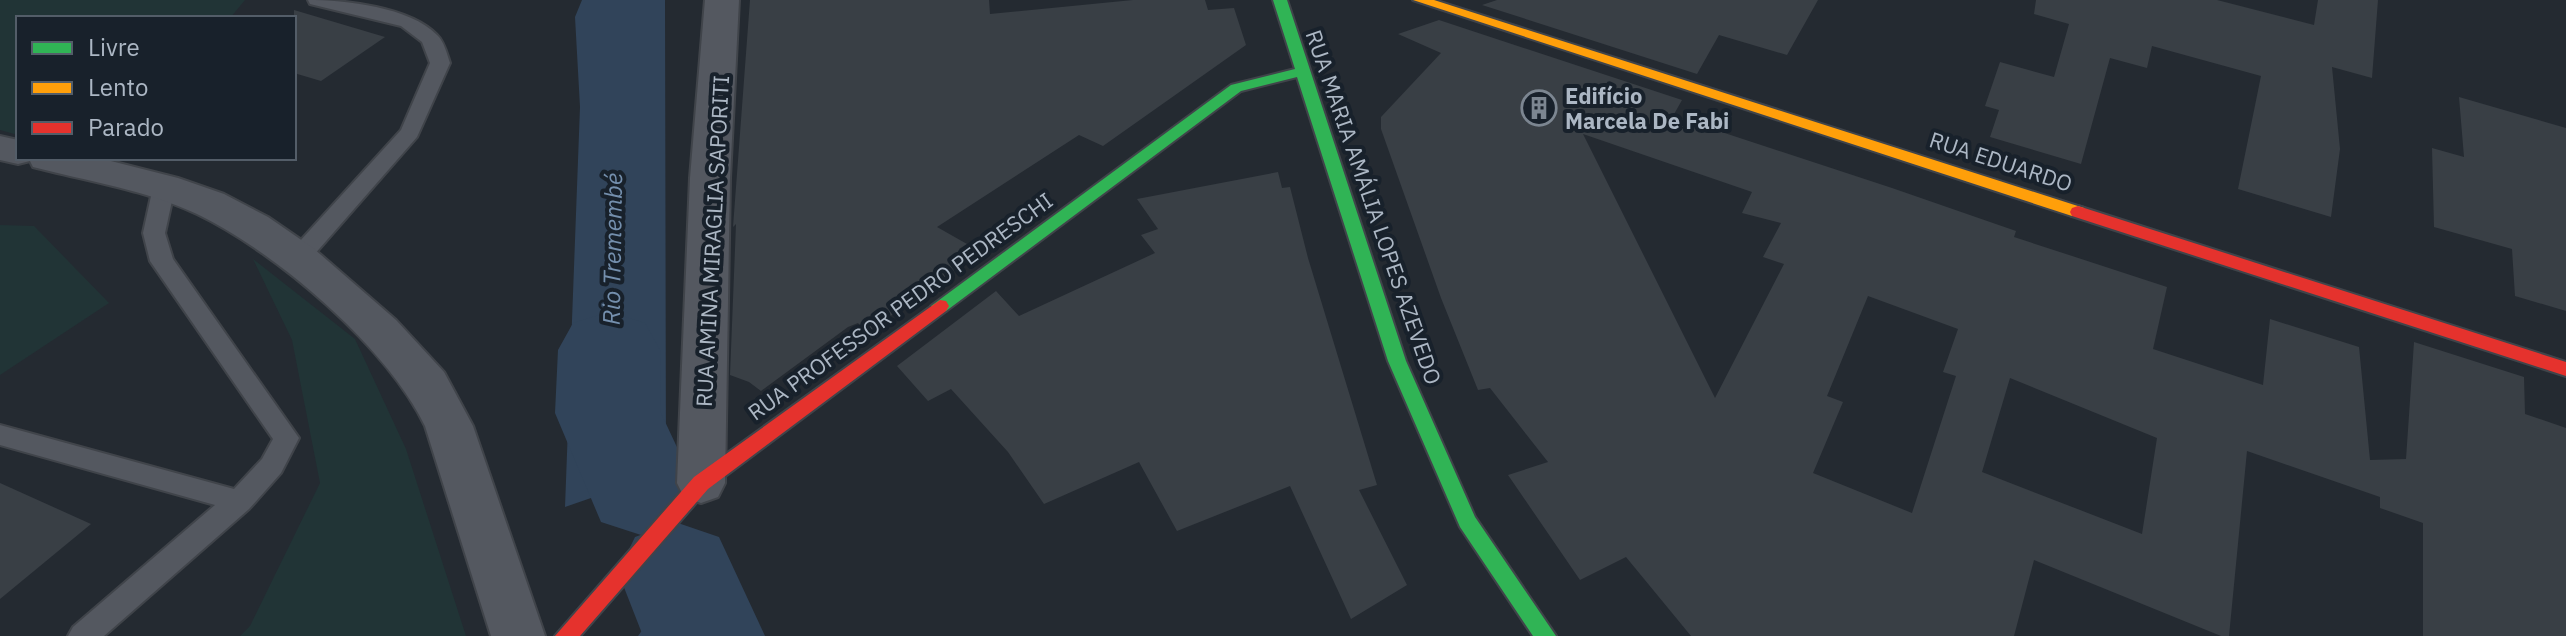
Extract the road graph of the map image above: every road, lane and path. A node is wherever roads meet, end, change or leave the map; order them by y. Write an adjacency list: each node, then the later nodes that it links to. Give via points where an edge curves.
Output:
1 (317, 0): 8 (lane, via 408,22 431,39 440,63 410,132)
2 (722, 0): 11 (street, RUA AMINA MIRAGLIA SAPORITI, via 710,178)
3 (1280, 0): 5 (street, RUA MARIA AMÁLIA LOPES AZEVEDO)
4 (1420, 0): 9 (street, RUA EDUARDO)
5 (1303, 71): 11 (street, RUA PROFESSOR PEDRO PEDRESCHI, via 1236,88); 16 (street, RUA MARIA AMÁLIA LOPES AZEVEDO, via 1397,361 1467,521)
6 (55, 160): 7 (street)
7 (164, 187): 8 (street, via 210,204); 12 (lane, via 154,233 162,261 286,438 272,466)
8 (298, 258): 14 (street, via 380,331 428,384 449,426)
9 (2566, 369)
10 (0, 435): 12 (lane)
11 (701, 483): 15 (street, RUA PROFESSOR PEDRO PEDRESCHI)
12 (239, 501): 13 (lane)
13 (83, 636)
14 (518, 636)
15 (566, 636)
16 (1545, 636)

